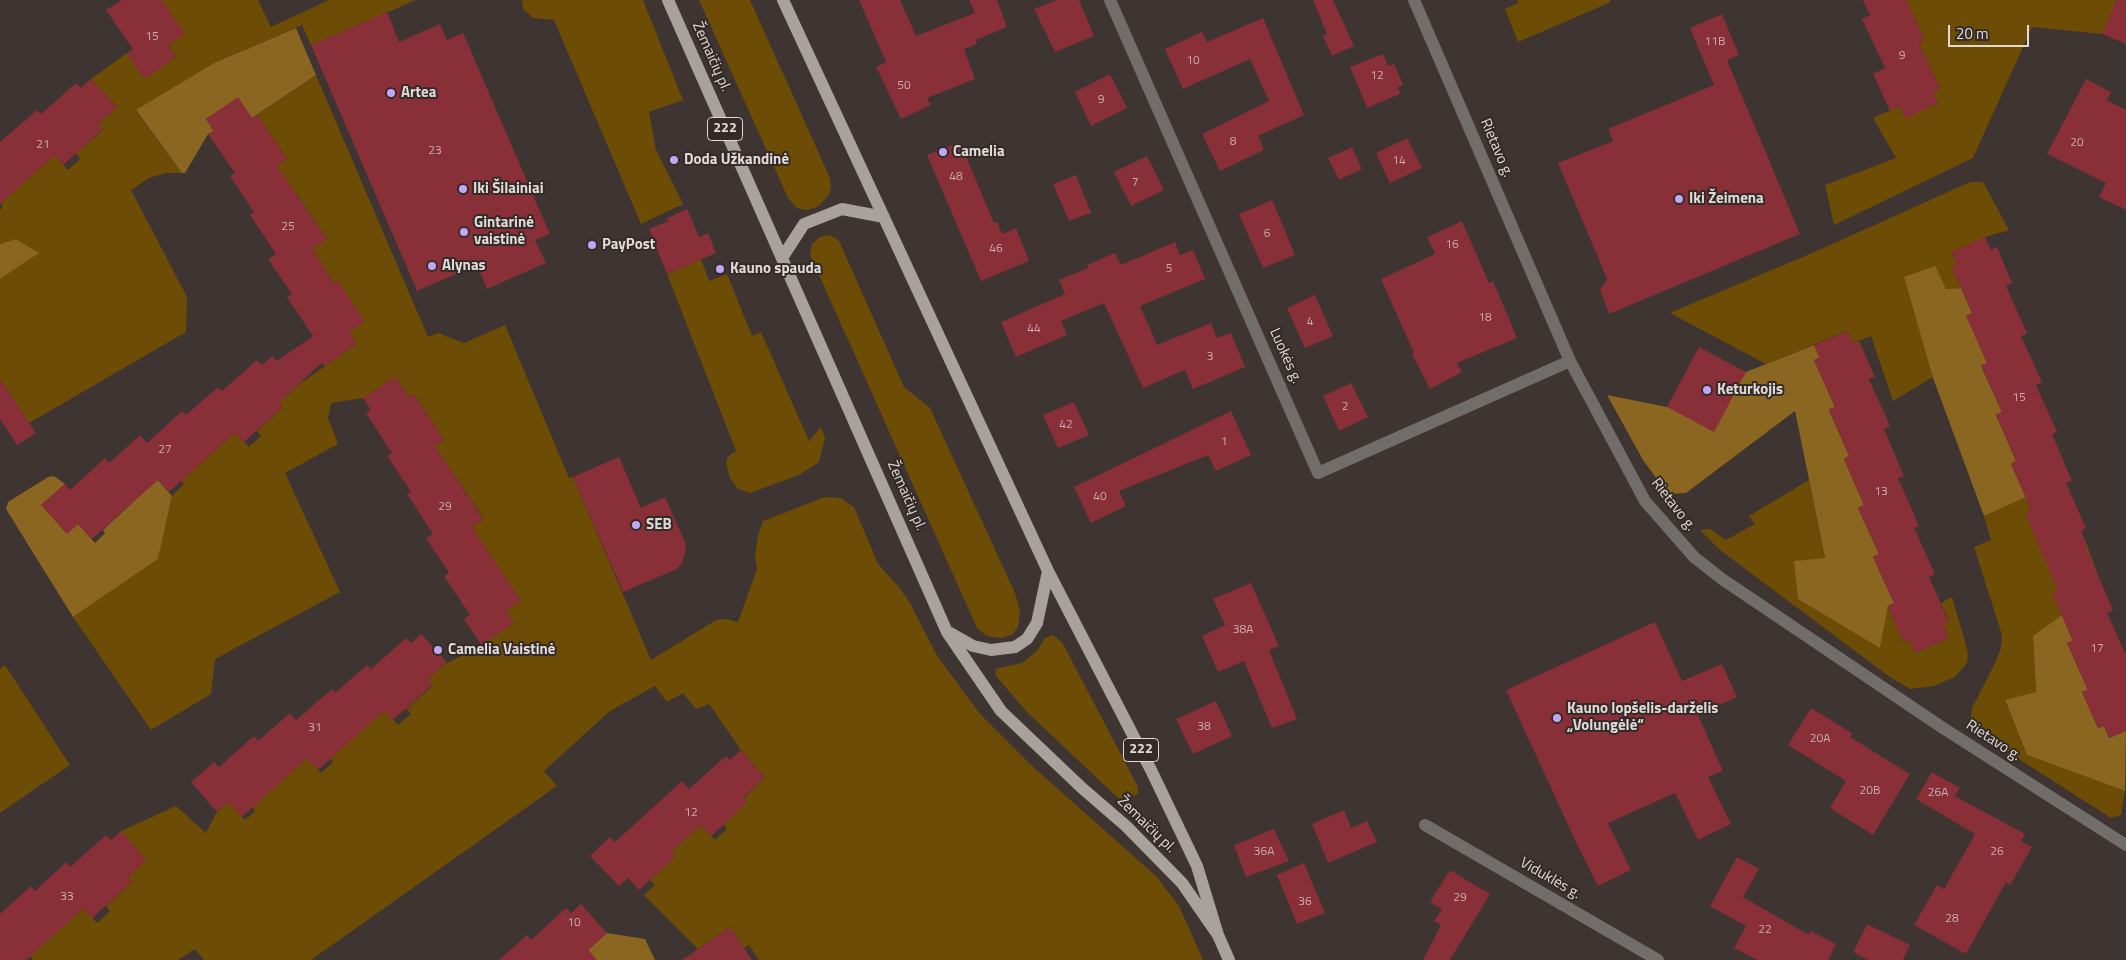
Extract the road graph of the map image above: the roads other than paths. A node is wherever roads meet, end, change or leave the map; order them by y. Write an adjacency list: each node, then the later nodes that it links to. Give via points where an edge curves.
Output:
1 (668, 0): 6 (main road, Žemaičių pl. / 222)
2 (783, 0): 5 (main road, Žemaičių pl. / 222)
3 (1110, 0): 7 (street, Luokės g., via 1318,473)
4 (1414, 0): 7 (street, Rietavo g.)
5 (884, 217): 6 (main road, via 842,209 804,224); 8 (main road, Žemaičių pl. / 222)
6 (782, 258): 9 (main road, Žemaičių pl. / 222)
7 (1570, 361): 11 (street, Rietavo g., via 1645,501 1694,557 1722,580 1943,728)
8 (1048, 571): 9 (main road, via 1037,622 1027,639 1015,647 991,650 972,646); 12 (main road, Žemaičių pl. / 222, via 1197,866)
9 (948, 632): 12 (main road, Žemaičių pl. / 222, via 1001,711 1126,826 1176,877)
10 (1425, 825): 14 (street, Viduklės g.)
11 (2126, 845)
12 (1218, 935): 13 (main road, Žemaičių pl. / 222)
13 (1229, 960)
14 (1658, 960)

